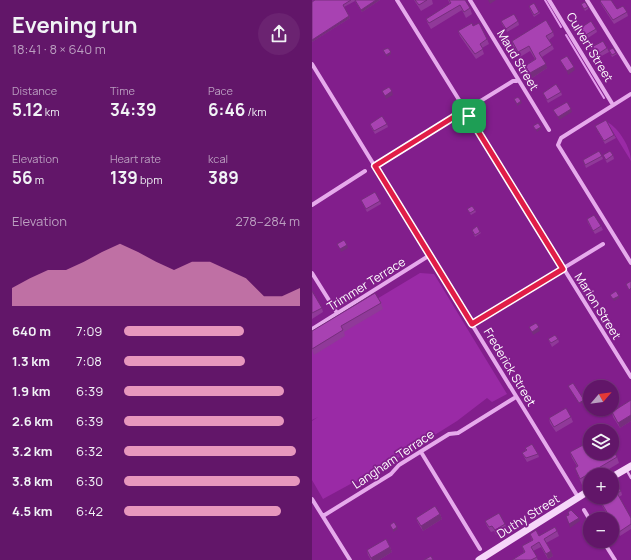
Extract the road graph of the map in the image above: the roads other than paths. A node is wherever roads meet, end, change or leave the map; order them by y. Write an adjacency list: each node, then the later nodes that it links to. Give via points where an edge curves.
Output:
1 (397, 0): 10 (street, Marion Street)
2 (470, 0): 7 (street, Maud Street)
3 (549, 0): 9 (street, Culvert Street)
4 (587, 0): 6 (street)
5 (312, 64): 12 (street, Frederick Street)
6 (631, 71)
7 (518, 81): 10 (street, via 513,81); 11 (street, Maud Street)
8 (631, 94): 9 (street)
9 (613, 105): 17 (street, via 561,138 558,145)
10 (465, 110): 12 (street); 18 (street, Marion Street)
11 (549, 130)
12 (375, 166): 16 (street, Frederick Street)
13 (365, 171): 14 (street)
14 (312, 205)
15 (603, 244): 18 (street)
16 (430, 255): 20 (street, Trimmer Terrace); 21 (street, Frederick Street)
17 (631, 263)
18 (563, 269): 21 (street); 23 (street, Marion Street)
19 (312, 273): 20 (street)
20 (337, 313): 22 (street, Trimmer Terrace)
21 (472, 324): 24 (street, Frederick Street)
22 (312, 329)
23 (631, 377)
24 (516, 397): 25 (street, Langham Terrace, via 458,433 449,434); 30 (street, Frederick Street)
25 (421, 452): 32 (street, Langham Terrace, via 399,464 391,474); 34 (street)
26 (628, 467): 27 (street); 28 (lane)
27 (619, 473)
28 (631, 478)
29 (583, 494): 30 (street, Duthy Street)
30 (578, 497): 35 (street, Duthy Street)
31 (312, 498): 32 (street)
32 (323, 516): 36 (street)
33 (607, 548): 37 (street)
34 (480, 549)
35 (483, 559)
36 (350, 560)
37 (615, 560)

